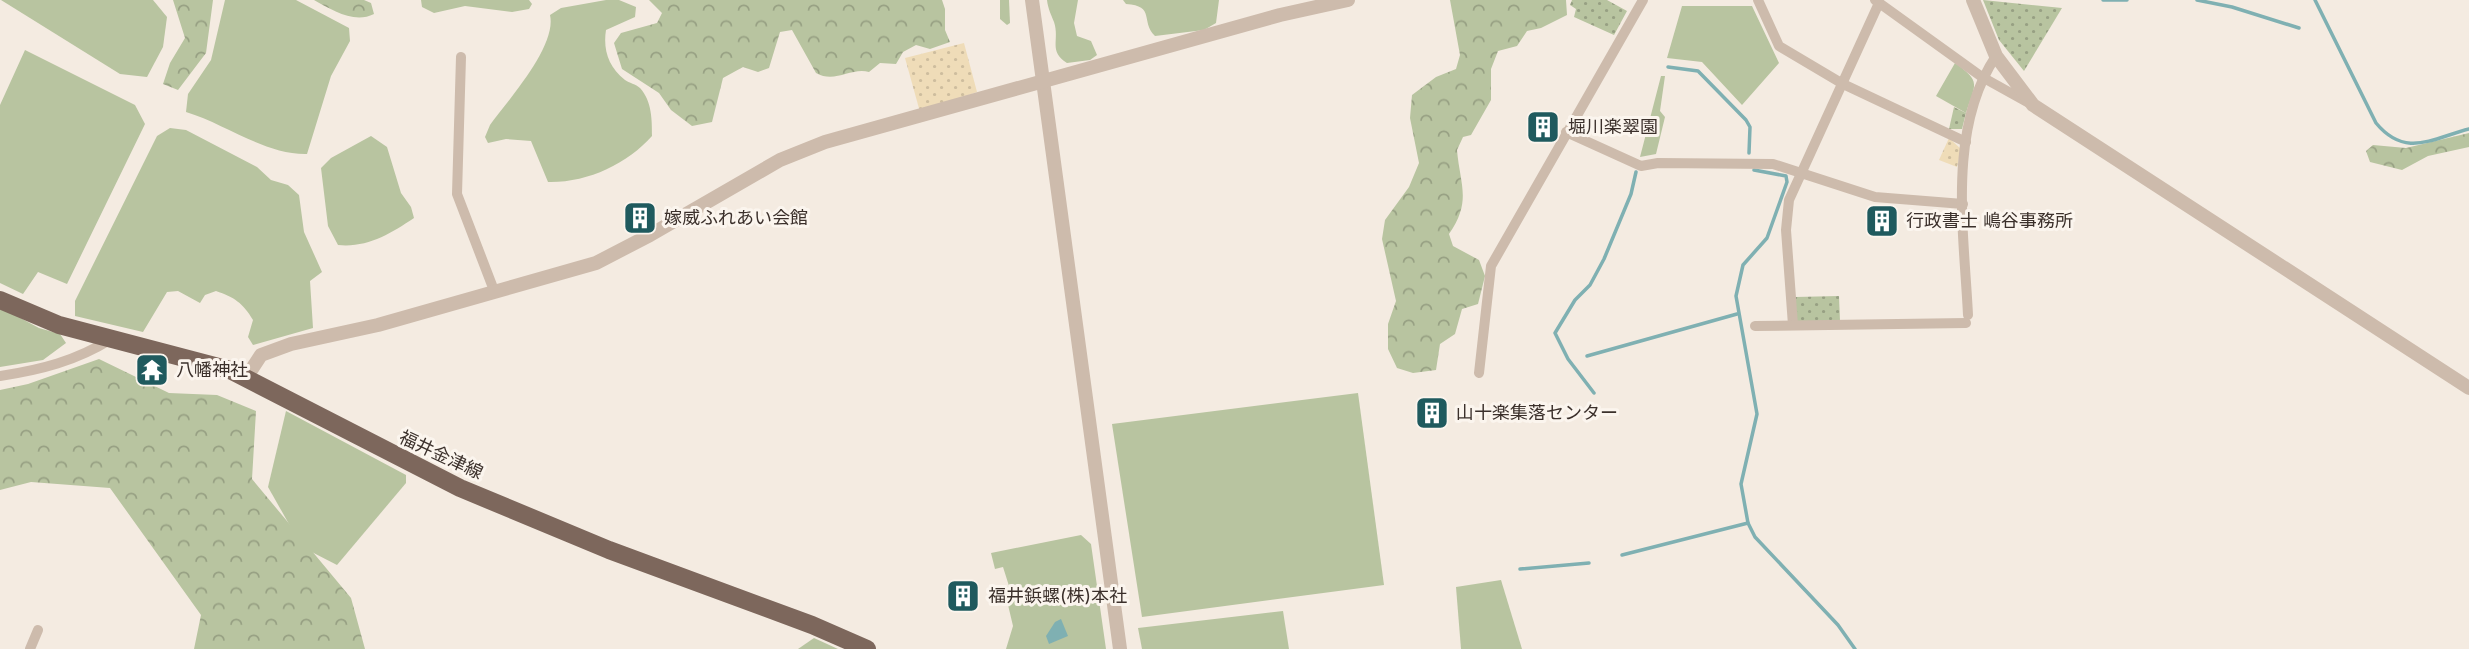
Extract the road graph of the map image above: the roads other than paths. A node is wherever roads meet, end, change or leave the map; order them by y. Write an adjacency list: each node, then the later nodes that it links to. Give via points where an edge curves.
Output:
1 (1032, 0): 10 (street)
2 (1348, 0): 10 (street)
3 (1643, 0): 13 (street)
4 (1758, 0): 11 (street, via 1779,46)
5 (1973, 0): 7 (street)
6 (1877, 1): 9 (street); 11 (street)
7 (1996, 56): 9 (street); 12 (street)
8 (461, 57): 17 (street, via 457,194)
9 (1982, 77): 12 (street); 14 (street)
10 (1042, 82): 17 (street, via 825,142 780,160 596,263); 29 (street)
11 (1843, 84): 14 (street); 15 (street)
12 (2033, 105): 25 (street)
13 (1566, 132): 15 (street, via 1641,166 1773,164); 22 (street, via 1491,266)
14 (1966, 142): 16 (street)
15 (1798, 174): 16 (street, via 1875,197); 19 (street, via 1786,230)
16 (1963, 204): 19 (street, via 1967,319)
17 (495, 293): 24 (street, via 264,353)
18 (0, 300): 21 (main road, 福井金津線)
19 (1793, 324): 20 (street)
20 (1755, 326)
21 (111, 339): 23 (street, via 88,354 43,369); 24 (main road, 福井金津線)
22 (1479, 373)
23 (0, 376)
24 (246, 378): 28 (main road, 福井金津線, via 460,488)
25 (2469, 388)
26 (38, 630): 27 (street)
27 (30, 649)
28 (867, 649)
29 (1120, 649)

